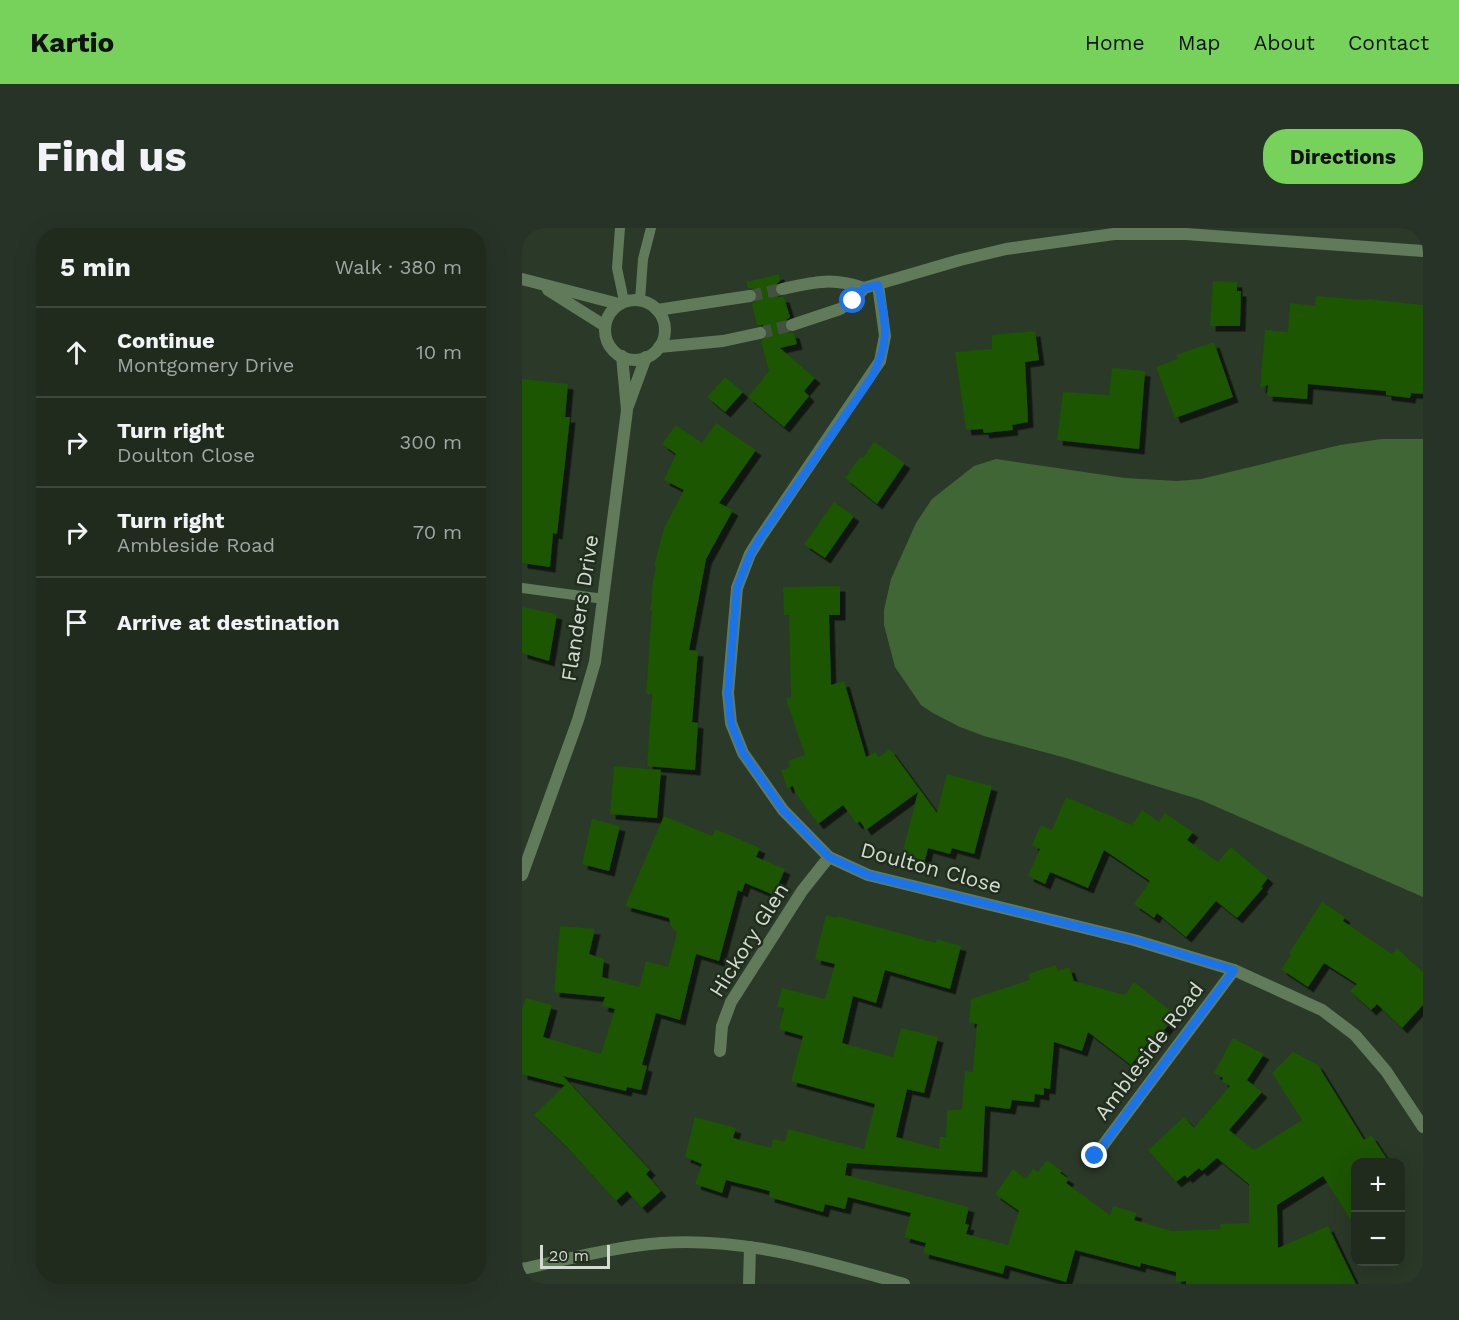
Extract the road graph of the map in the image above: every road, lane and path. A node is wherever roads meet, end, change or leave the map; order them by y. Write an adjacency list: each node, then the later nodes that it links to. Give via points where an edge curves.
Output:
1 (621, 228): 11 (lane, via 616,268)
2 (651, 228): 10 (lane, via 643,259)
3 (1423, 251): 6 (street, via 1186,234 1114,234 1006,249)
4 (522, 279): 5 (street)
5 (541, 285): 11 (street); 14 (street)
6 (878, 285): 7 (street); 22 (street, Doulton Close, via 885,336 880,361 750,555 737,588 733,624 728,693 731,723 743,753 783,810)
7 (864, 288): 8 (street, via 823,280); 13 (street, via 840,309)
8 (782, 289)
9 (750, 296): 12 (street)
10 (640, 300): 11 (street); 12 (street)
11 (621, 303): 14 (street, via 610,313)
12 (657, 310): 16 (street, via 665,328)
13 (792, 325)
14 (605, 326): 17 (street, via 610,347)
15 (760, 333): 16 (street)
16 (659, 347): 18 (street)
17 (622, 356): 18 (street); 19 (street, Flanders Drive)
18 (646, 357): 19 (street, Flanders Drive)
19 (627, 410): 21 (street, Flanders Drive)
20 (522, 588): 21 (lane)
21 (604, 599): 23 (street, Flanders Drive, via 595,662 581,711)
22 (829, 857): 24 (street, Doulton Close, via 868,875 1134,940); 25 (street, Hickory Glen, via 802,891 731,1002 722,1026)
23 (522, 875)
24 (1234, 970): 26 (street, Doulton Close, via 1322,1010 1355,1035 1386,1071); 27 (street, Ambleside Road)
25 (720, 1051)
26 (1423, 1127)
27 (1095, 1156)
28 (750, 1247): 29 (street, via 663,1243); 30 (street); 31 (street, via 818,1260)
29 (522, 1269)
30 (749, 1284)
31 (904, 1284)

